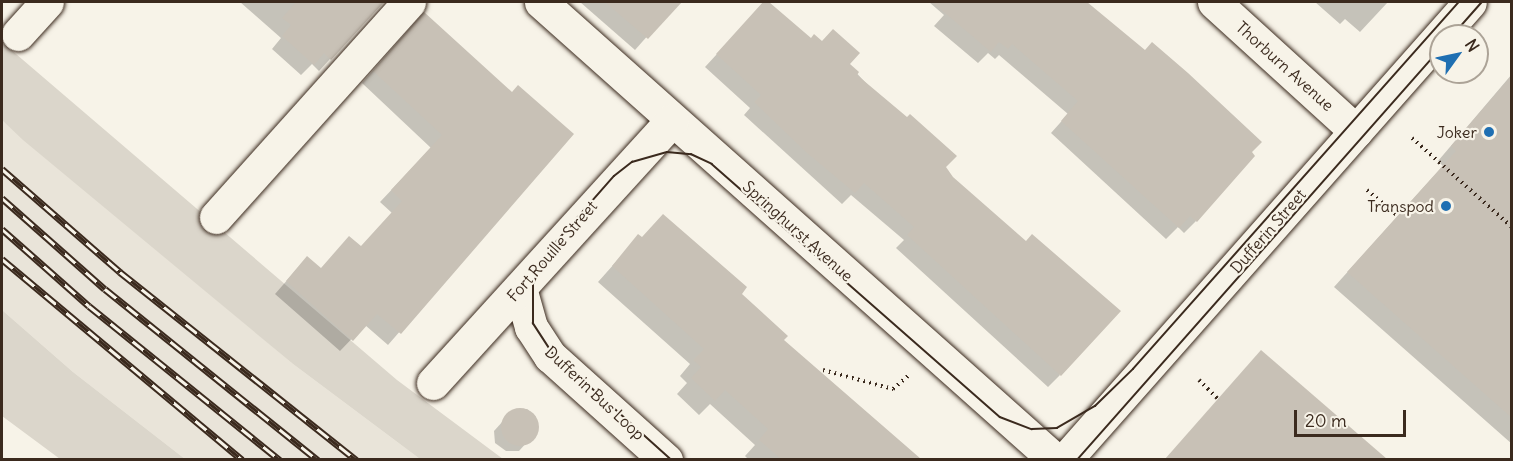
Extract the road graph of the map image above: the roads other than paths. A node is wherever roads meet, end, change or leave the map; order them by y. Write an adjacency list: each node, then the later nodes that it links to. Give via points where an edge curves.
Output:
1 (47, 2): 6 (street)
2 (410, 2): 9 (street)
3 (542, 2): 7 (street, Springhurst Avenue)
4 (1214, 2): 8 (street, Thorburn Avenue)
5 (1470, 2): 8 (street, Dufferin Street)
6 (18, 34)
7 (672, 120): 10 (street, Fort Rouille Street); 13 (street, Springhurst Avenue)
8 (1356, 131): 14 (street, Dufferin Street)
9 (216, 217)
10 (520, 288): 11 (street, Fort Rouille Street); 12 (street, Dufferin Bus Loop, via 531,327 550,356)
11 (433, 383)
12 (666, 459)
13 (1055, 459)
14 (1065, 459)

